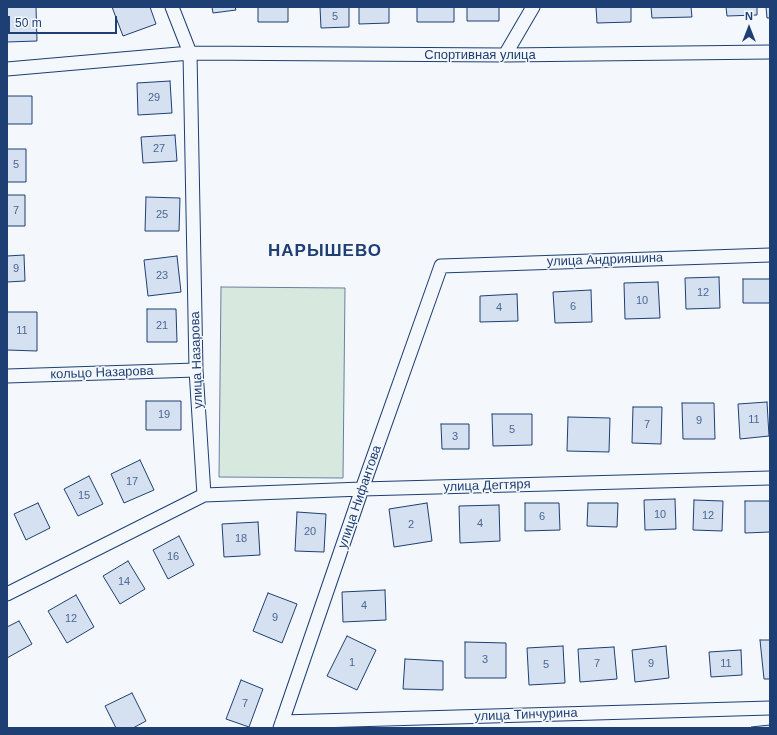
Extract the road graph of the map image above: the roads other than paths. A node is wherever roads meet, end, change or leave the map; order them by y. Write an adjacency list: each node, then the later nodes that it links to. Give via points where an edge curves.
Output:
1 (172, 7): 4 (street, улица Назарова)
2 (533, 7): 5 (street)
3 (770, 52): 5 (street, Спортивная улица)
4 (190, 53): 5 (street, Спортивная улица); 6 (street); 9 (street, улица Назарова)
5 (505, 55)
6 (7, 69)
7 (770, 255): 8 (street, улица Андрияшина)
8 (441, 266): 12 (street, улица Нифантова)
9 (196, 370): 10 (street, кольцо Назарова); 13 (street, улица Назарова)
10 (7, 376)
11 (770, 478): 12 (street, улица Дегтяря)
12 (362, 489): 13 (street, улица Дегтяря); 16 (street, улица Нифантова)
13 (204, 495): 14 (street)
14 (7, 594)
15 (770, 708): 16 (street, улица Тинчурина)
16 (281, 725)

